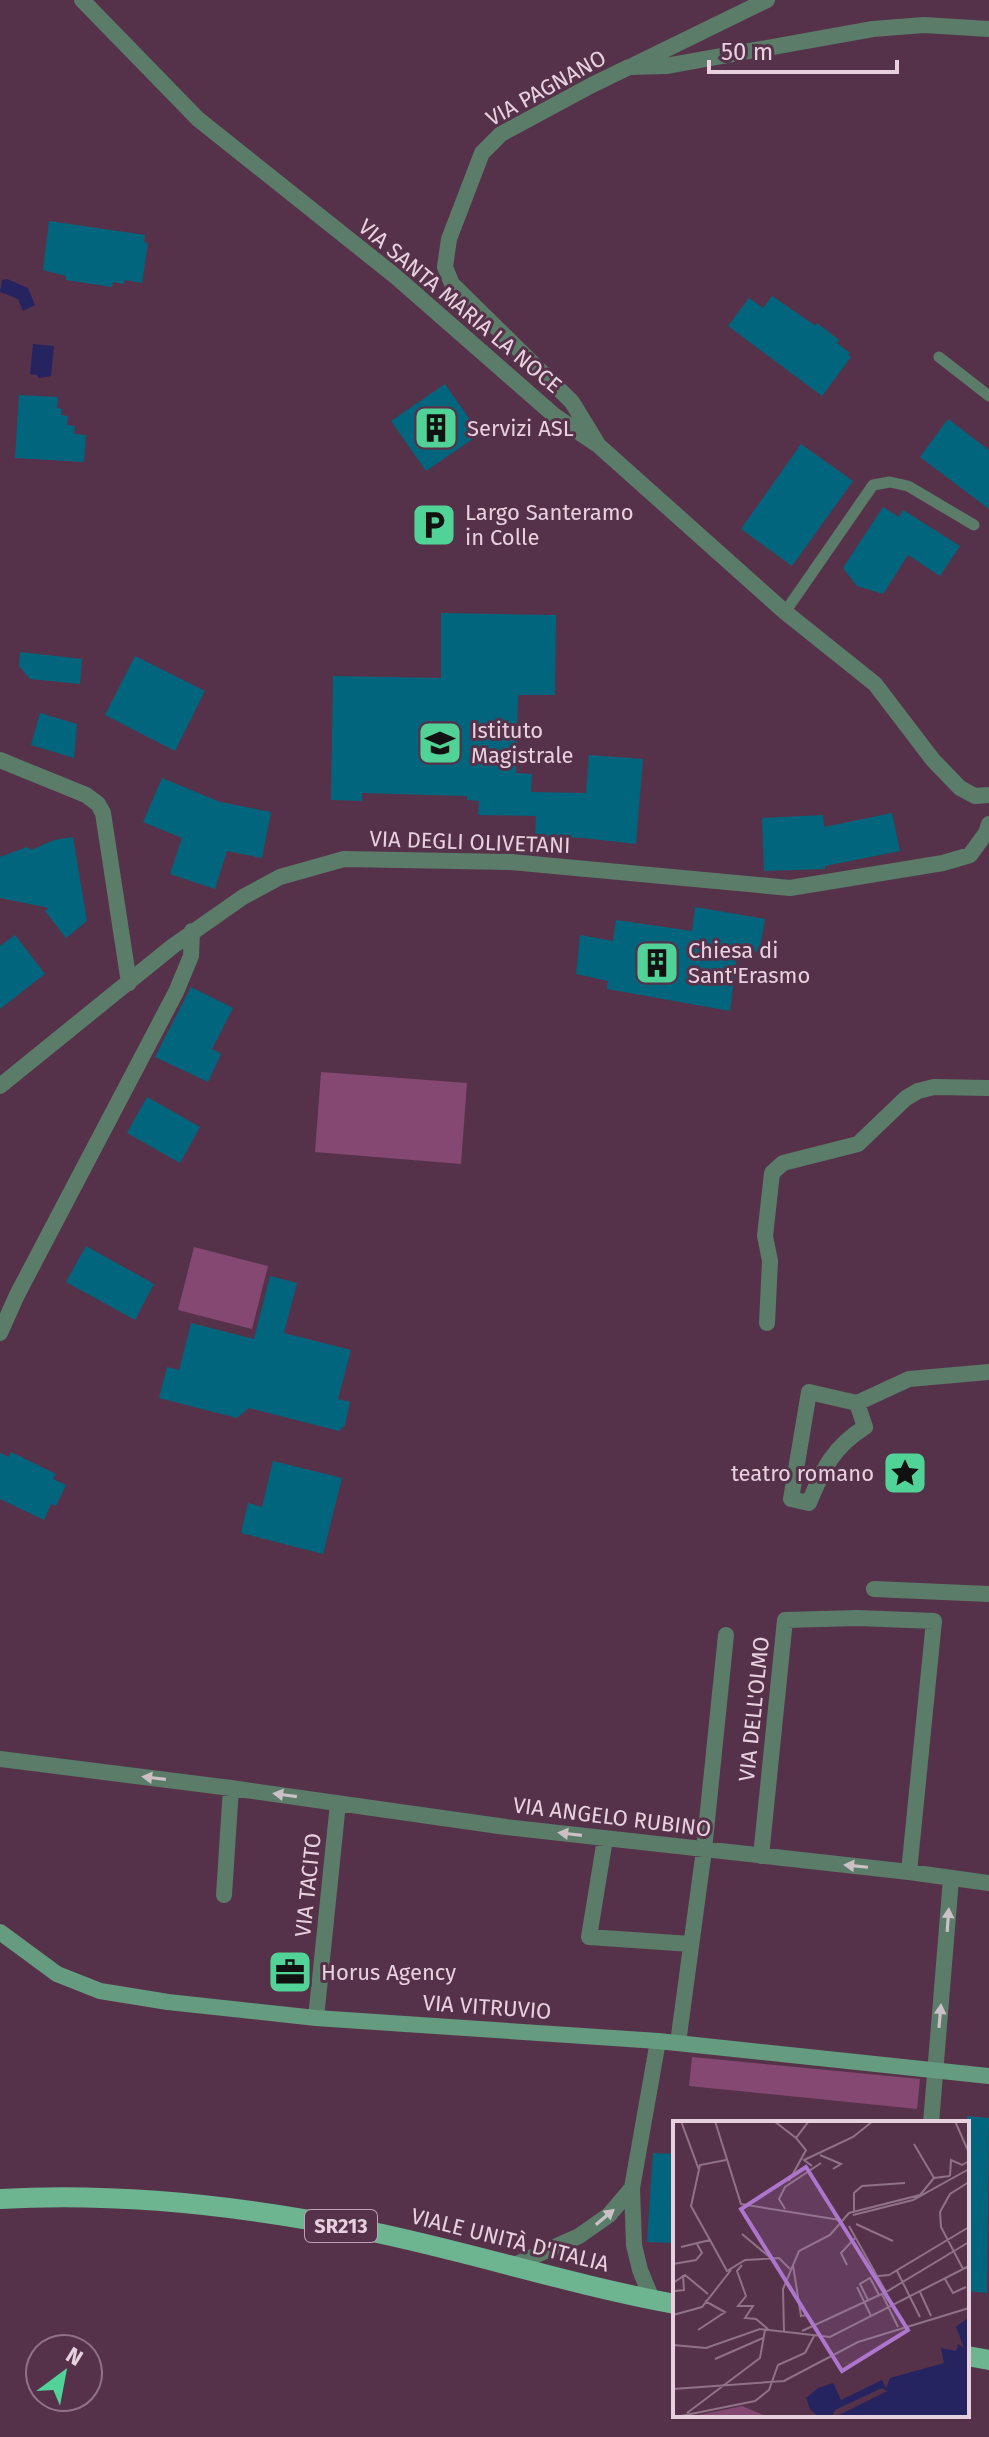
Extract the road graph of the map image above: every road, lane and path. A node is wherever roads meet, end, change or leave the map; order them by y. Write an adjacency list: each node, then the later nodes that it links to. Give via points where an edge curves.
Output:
1 (82, 0): 7 (street, VIA SANTA MARIA LA NOCE, via 198,119 395,276 555,416)
2 (767, 0): 4 (street)
3 (989, 29): 4 (street, VIA PAGNANO, via 873,29 666,66)
4 (629, 67): 7 (street, VIA PAGNANO, via 501,134 482,153 449,239 445,267 452,284 572,402)
5 (939, 357): 6 (lane)
6 (989, 396)
7 (598, 445): 9 (street, VIA SANTA MARIA LA NOCE)
8 (974, 525): 9 (lane, via 908,486 873,485)
9 (785, 612): 11 (street, VIA SANTA MARIA LA NOCE, via 875,684 960,788 975,796)
10 (0, 760): 14 (street, via 98,804)
11 (989, 795)
12 (989, 824): 13 (street, VIA DEGLI OLIVETANI, via 970,855 790,888 511,862 344,859 280,877)
13 (192, 931): 14 (street, VIA DEGLI OLIVETANI); 18 (street, via 191,956 176,992)
14 (129, 983): 15 (street, VIA DEGLI OLIVETANI)
15 (0, 1086)
16 (989, 1088): 17 (street, via 918,1091 858,1144 783,1163 772,1173 765,1236 770,1261)
17 (767, 1323)
18 (0, 1333)
19 (989, 1372): 20 (street, via 909,1379)
20 (857, 1403): 20 (street, via 809,1392 791,1499 809,1503 825,1465 846,1439 865,1427)
21 (874, 1589): 22 (street)
22 (989, 1594)
23 (726, 1635): 28 (street)
24 (0, 1759): 25 (street, VIA ANGELO RUBINO, one-way to 24)
25 (231, 1788): 26 (street, VIA ANGELO RUBINO, one-way to 25); 33 (street)
26 (338, 1803): 27 (street, VIA ANGELO RUBINO, one-way to 26); 36 (street, VIA TACITO)
27 (605, 1839): 28 (street, VIA ANGELO RUBINO); 35 (street, via 589,1937)
28 (704, 1850): 29 (street, VIA ANGELO RUBINO); 35 (street)
29 (761, 1856): 30 (street, VIA ANGELO RUBINO, one-way to 29); 30 (street, VIA DELL'OLMO, via 785,1620 934,1621)
30 (909, 1872): 31 (street, VIA ANGELO RUBINO)
31 (951, 1879): 32 (street, VIA ANGELO RUBINO); 39 (street, one-way to 31)
32 (989, 1883)
33 (224, 1895)
34 (0, 1932): 36 (street, VIA VITRUVIO, via 57,1974 100,1991)
35 (691, 1944): 38 (street)
36 (316, 2018): 37 (street, VIA VITRUVIO)
37 (658, 2041): 38 (street, VIA VITRUVIO); 42 (street)
38 (678, 2043): 39 (street, VIA VITRUVIO)
39 (936, 2071): 40 (street, VIA VITRUVIO); 41 (street)
40 (989, 2076)
41 (931, 2121)
42 (632, 2188): 44 (street, one-way to 42, via 579,2236 609,2215); 45 (street, via 634,2245)
43 (0, 2199): 44 (main road, VIALE UNITÀ D'ITALIA / SR213, via 146,2198 249,2209)
44 (512, 2266): 45 (main road, VIALE UNITÀ D'ITALIA / SR213)
45 (652, 2299): 46 (main road, VIALE UNITÀ D'ITALIA / SR213)
46 (673, 2304)
47 (969, 2356): 48 (main road)
48 (989, 2360)

